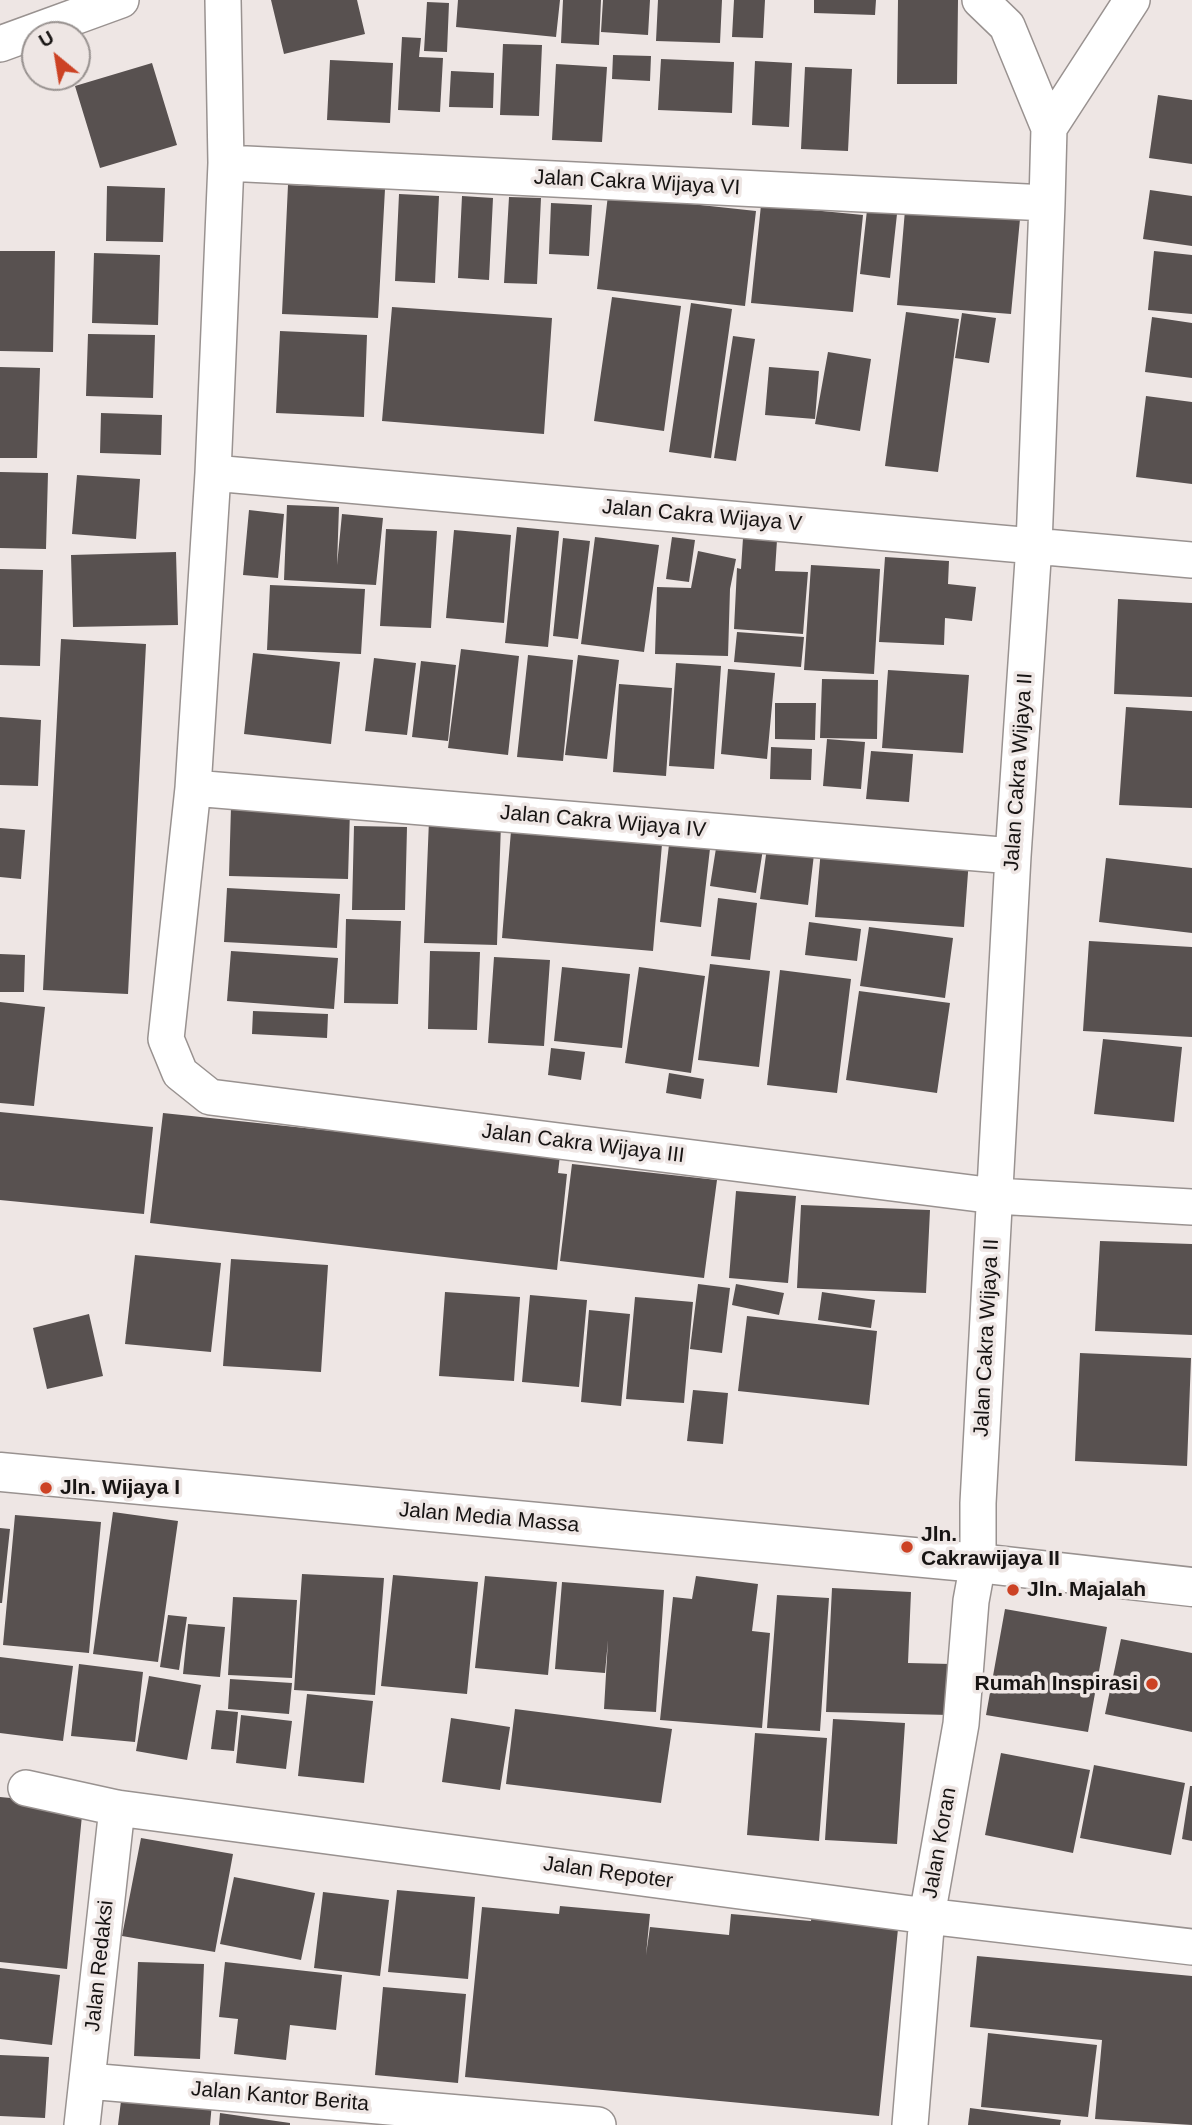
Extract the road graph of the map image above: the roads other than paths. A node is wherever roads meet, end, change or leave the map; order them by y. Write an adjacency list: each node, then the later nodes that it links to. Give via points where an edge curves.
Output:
1 (121, 0): 5 (street)
2 (223, 0): 7 (street)
3 (980, 0): 6 (street, Jalan Cakra Wijaya II, via 1007,26)
4 (1132, 0): 6 (street)
5 (0, 44)
6 (1049, 128): 8 (street, Jalan Cakra Wijaya II)
7 (226, 163): 8 (street, Jalan Cakra Wijaya VI); 9 (street)
8 (1047, 203): 10 (street, Jalan Cakra Wijaya II)
9 (213, 473): 10 (street, Jalan Cakra Wijaya V); 12 (street)
10 (1034, 545): 11 (street, Jalan Cakra Wijaya V); 13 (street, Jalan Cakra Wijaya II)
11 (1192, 560)
12 (193, 788): 13 (street, Jalan Cakra Wijaya IV); 14 (street, Jalan Cakra Wijaya III, via 166,1039 180,1073 210,1097)
13 (1013, 856): 14 (street, Jalan Cakra Wijaya II)
14 (995, 1196): 15 (street, Jalan Cakra Wijaya III); 17 (street, Jalan Cakra Wijaya II)
15 (1192, 1206)
16 (0, 1472): 17 (street, Jalan Media Massa)
17 (978, 1563): 18 (street, Jalan Media Massa); 21 (street, Jalan Koran, via 961,1724)
18 (1192, 1587)
19 (26, 1788): 20 (street, Jalan Repoter)
20 (117, 1808): 21 (street, Jalan Repoter); 23 (street, Jalan Redaksi)
21 (927, 1916): 22 (street, Jalan Repoter); 26 (street, Jalan Koran)
22 (1192, 1947)
23 (88, 2081): 24 (street, Jalan Redaksi); 25 (street, Jalan Kantor Berita)
24 (82, 2125)
25 (598, 2125)
26 (910, 2125)

